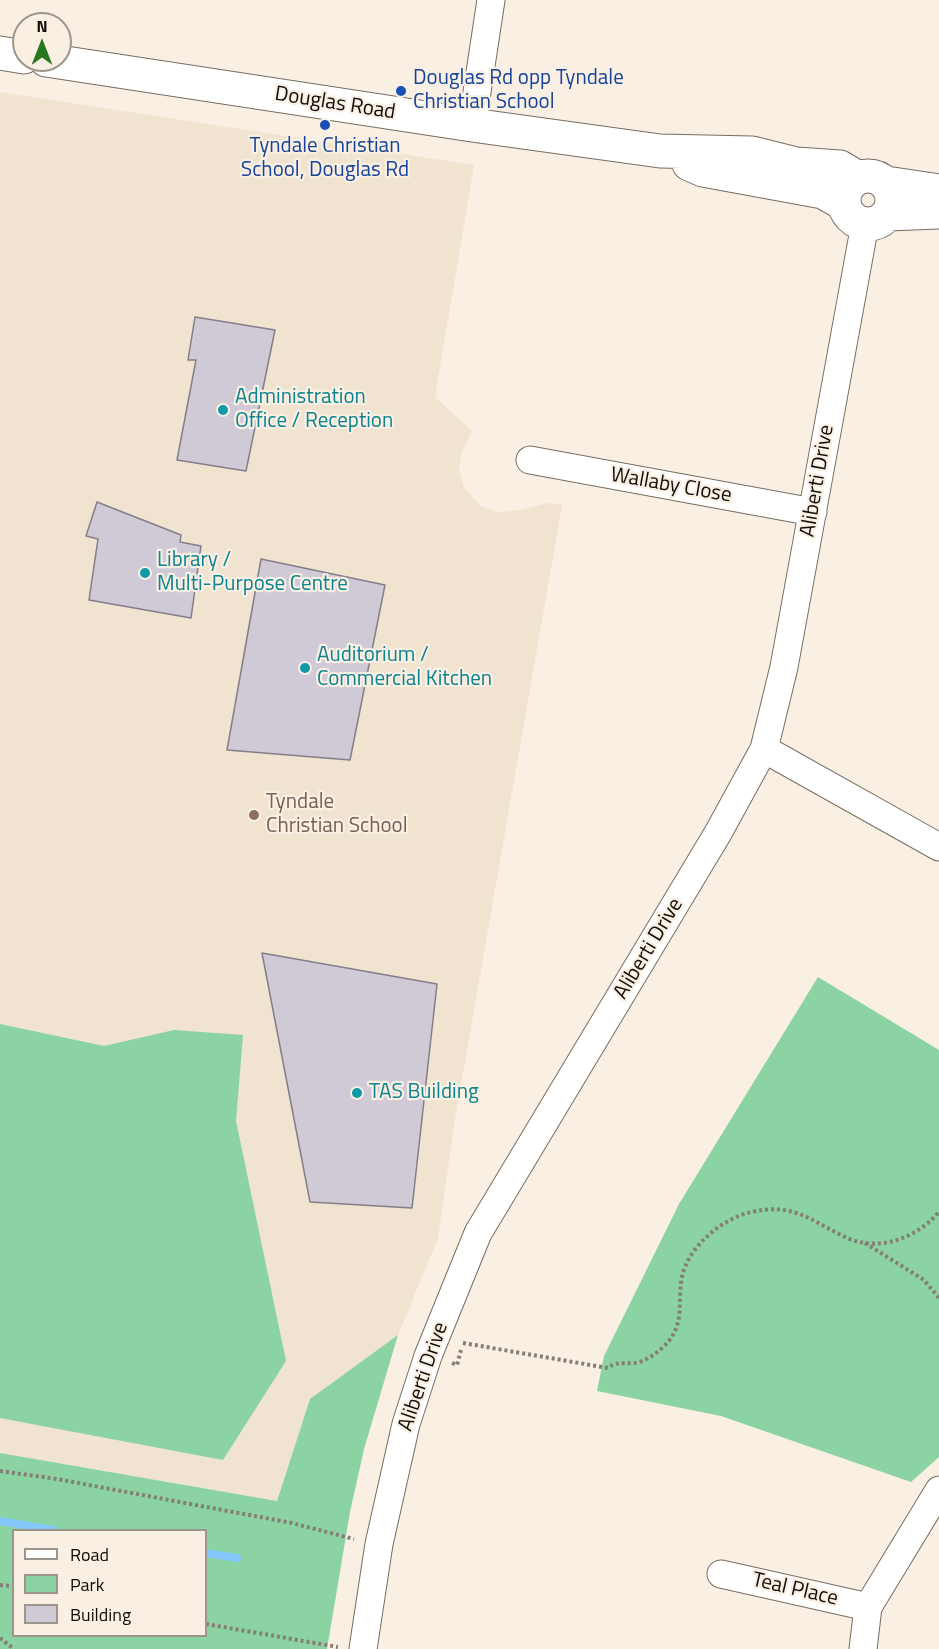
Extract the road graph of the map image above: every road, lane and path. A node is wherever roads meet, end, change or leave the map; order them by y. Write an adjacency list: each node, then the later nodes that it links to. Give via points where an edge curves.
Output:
1 (492, 0): 3 (street)
2 (72, 64): 3 (street, Douglas Road)
3 (472, 125): 5 (street, Douglas Road, via 660,151 703,170)
4 (939, 191): 5 (street, Douglas Road)
5 (868, 201): 6 (street, Douglas Road); 8 (street, Aliberti Drive)
6 (939, 212)
7 (530, 460): 8 (street, Wallaby Close)
8 (813, 512): 9 (street, Aliberti Drive, via 784,668)
9 (764, 749): 10 (street); 14 (street, Aliberti Drive, via 718,833 478,1233)
10 (939, 847)
11 (939, 1212): 12 (path, via 916,1232 894,1242)
12 (864, 1243): 13 (path, via 924,1280); 14 (path, via 846,1238 806,1215 777,1208 750,1212 719,1227 694,1251 682,1277 678,1327 655,1355 637,1363 615,1363 608,1368 463,1342 457,1365)
13 (939, 1298)
14 (428, 1356): 24 (street, Aliberti Drive, via 406,1424 379,1544)
15 (0, 1471): 17 (path, via 292,1523)
16 (939, 1490): 19 (street)
17 (354, 1539)
18 (721, 1574): 19 (street, Teal Place)
19 (868, 1607): 25 (street)
20 (207, 1624): 23 (path)
21 (0, 1638): 22 (path)
22 (14, 1649)
23 (347, 1649)
24 (363, 1649)
25 (863, 1649)

